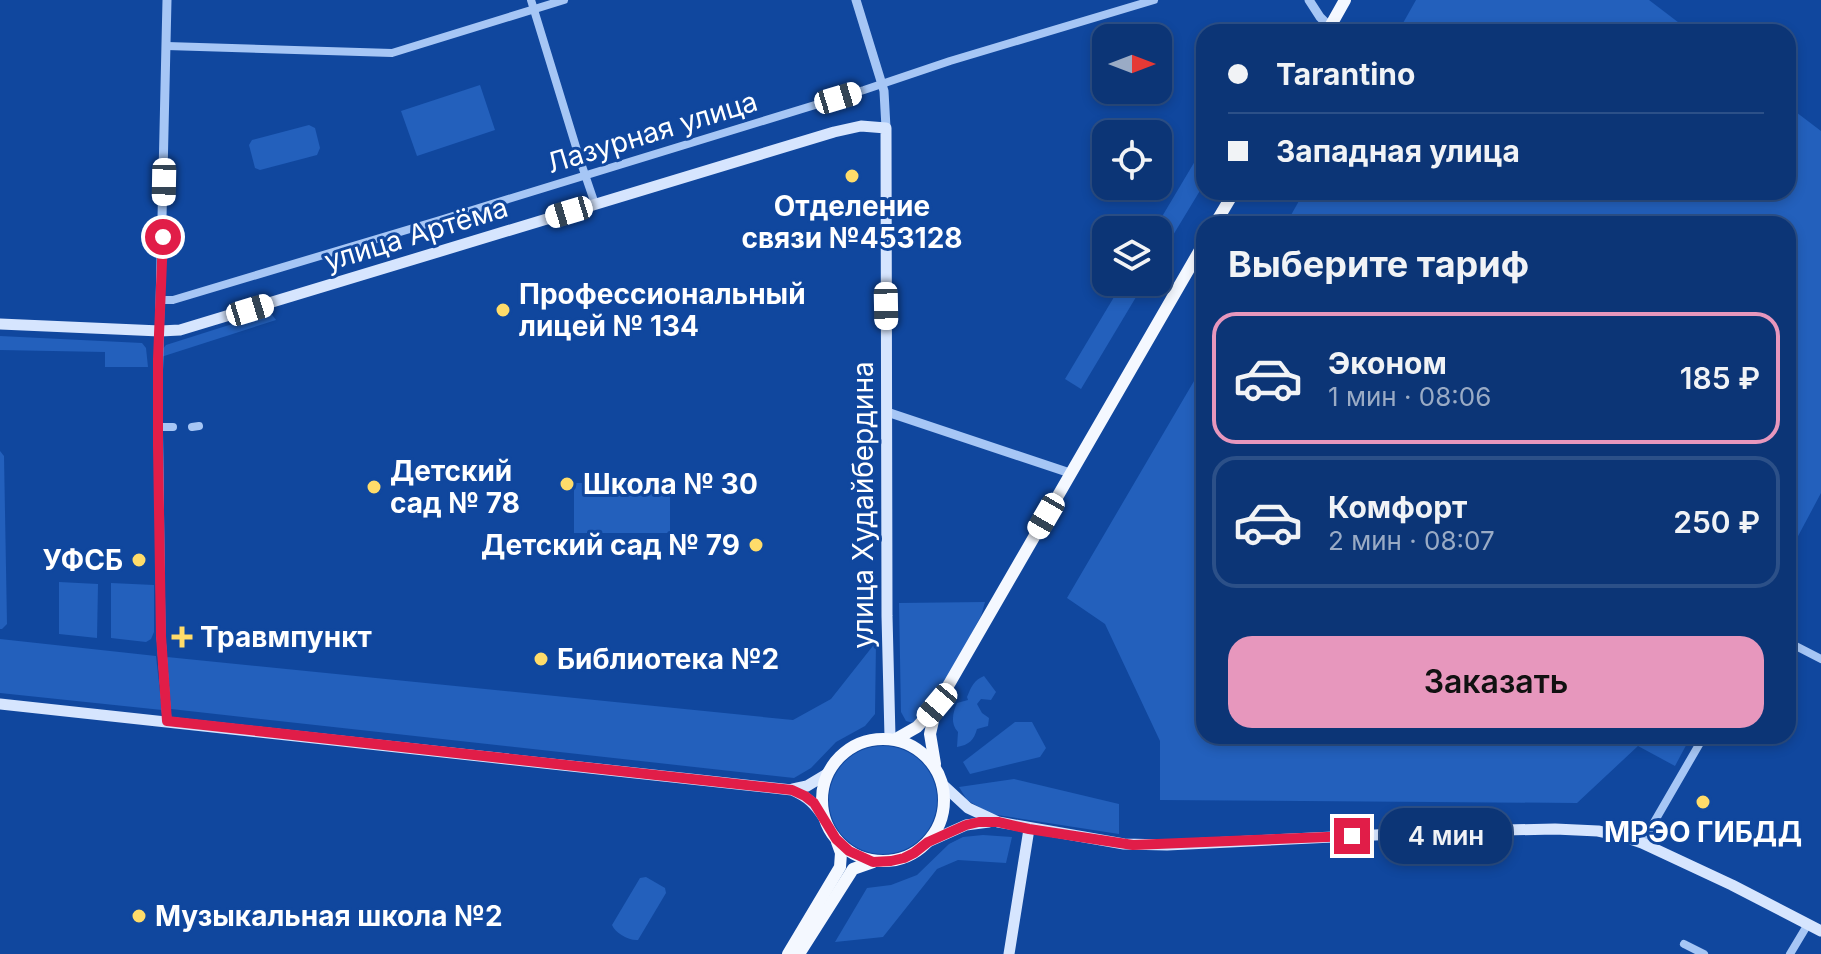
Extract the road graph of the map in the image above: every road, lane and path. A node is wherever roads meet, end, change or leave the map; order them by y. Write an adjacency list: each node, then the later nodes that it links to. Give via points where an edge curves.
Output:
1 (167, 0): 10 (street)
2 (564, 0): 7 (street)
3 (856, 0): 11 (street)
4 (1154, 0): 11 (street, Лазурная улица)
5 (1309, 0): 8 (street)
6 (1345, 0): 9 (main road)
7 (533, 4): 10 (street, via 392,53); 13 (street)
8 (1324, 24)
9 (1331, 24)
10 (167, 46): 16 (street)
11 (881, 84): 12 (street); 13 (street, Лазурная улица)
12 (886, 128): 14 (main road, улица Артёма, via 834,132); 19 (main road, улица Худайбердина)
13 (584, 175): 14 (street); 16 (street, Лазурная улица)
14 (595, 204): 18 (main road, улица Артёма, via 201,325)
15 (1196, 257): 22 (main road)
16 (161, 300): 18 (street)
17 (0, 324): 18 (main road, улица Артёма)
18 (160, 331): 20 (street)
19 (887, 412): 22 (street); 28 (main road, улица Худайбердина)
20 (158, 427): 21 (street); 27 (street)
21 (173, 427)
22 (1070, 473): 26 (main road)
23 (1796, 645): 24 (street)
24 (1820, 654)
25 (0, 704): 27 (main road)
26 (937, 705): 28 (main road, via 917,727); 30 (main road, via 930,734)
27 (167, 721): 33 (main road)
28 (893, 738): 30 (main road, via 914,747); 31 (main road, via 858,743)
29 (1699, 744): 39 (street)
30 (937, 769): 32 (main road)
31 (827, 774): 33 (main road); 34 (main road, via 821,801)
32 (942, 784): 35 (main road, via 968,808); 38 (main road, via 943,816)
33 (792, 790): 34 (main road, via 814,803)
34 (824, 818): 37 (main road)
35 (998, 822): 36 (main road); 38 (main road, via 966,825)
36 (1029, 829): 39 (main road, via 1133,845 1555,829 1598,831); 46 (main road)
37 (836, 839): 40 (main road); 44 (main road, via 840,867)
38 (928, 842): 40 (main road, via 904,858)
39 (1642, 843): 41 (main road)
40 (873, 862): 45 (main road, via 853,869)
41 (1808, 924): 42 (main road); 48 (street)
42 (1821, 931)
43 (1684, 944): 47 (street)
44 (788, 954)
45 (799, 954)
46 (1009, 954)
47 (1704, 954)
48 (1790, 954)

